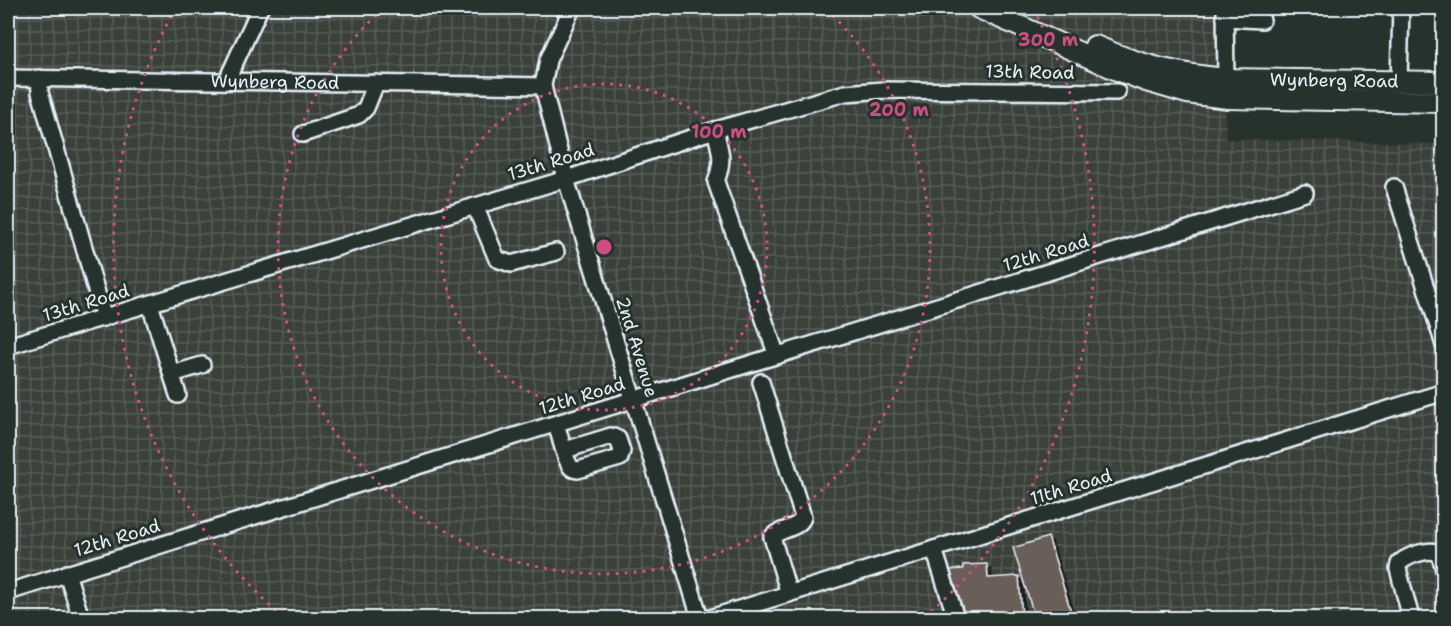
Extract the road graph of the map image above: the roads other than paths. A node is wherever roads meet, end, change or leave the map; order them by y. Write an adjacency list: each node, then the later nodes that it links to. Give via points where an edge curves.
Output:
1 (260, 8): 10 (street)
2 (572, 8): 14 (street, via 548,60)
3 (979, 8): 15 (main road, via 1146,81 1187,93)
4 (1011, 8): 15 (main road, via 1137,63)
5 (1401, 8): 11 (street)
6 (1225, 13): 7 (street); 15 (street)
7 (1262, 20)
8 (8, 78): 9 (street, Wynberg Road)
9 (39, 78): 10 (street, Wynberg Road); 26 (street)
10 (227, 80): 13 (street, Wynberg Road)
11 (1399, 81): 12 (main road, Wynberg Road); 15 (main road, Wynberg Road)
12 (1443, 82)
13 (376, 83): 14 (street, Wynberg Road); 19 (street, via 359,115)
14 (543, 86): 20 (street, 2nd Avenue)
15 (1227, 88): 17 (main road, Wynberg Road)
16 (1117, 92): 18 (street, 13th Road, via 864,90)
17 (1443, 102)
18 (715, 130): 20 (street, 13th Road); 29 (street, via 722,156 716,182)
19 (303, 134)
20 (566, 179): 23 (street, 13th Road); 35 (street, 2nd Avenue)
21 (1394, 187): 27 (street)
22 (1305, 193): 29 (street, 12th Road)
23 (475, 206): 24 (street, via 494,255 502,261 511,264); 25 (street, 13th Road)
24 (556, 252)
25 (150, 304): 26 (street, 13th Road); 31 (street)
26 (104, 318): 28 (street, 13th Road)
27 (1443, 345)
28 (8, 346)
29 (777, 356): 35 (street, 12th Road)
30 (202, 365): 31 (street)
31 (172, 374): 34 (street)
32 (761, 382): 42 (street, via 803,517 802,522 772,537)
33 (1443, 392): 38 (street, 11th Road)
34 (178, 394)
35 (633, 401): 36 (street, 12th Road); 44 (street, 2nd Avenue)
36 (556, 424): 37 (street); 40 (street, 12th Road)
37 (565, 450)
38 (934, 549): 42 (street, 11th Road); 46 (street)
39 (1443, 569): 47 (street, via 1434,552 1399,564)
40 (67, 573): 41 (street, 12th Road); 43 (street)
41 (8, 591)
42 (789, 594): 45 (street, 11th Road)
43 (81, 618)
44 (700, 618)
45 (710, 618)
46 (956, 618)
47 (1412, 618)

